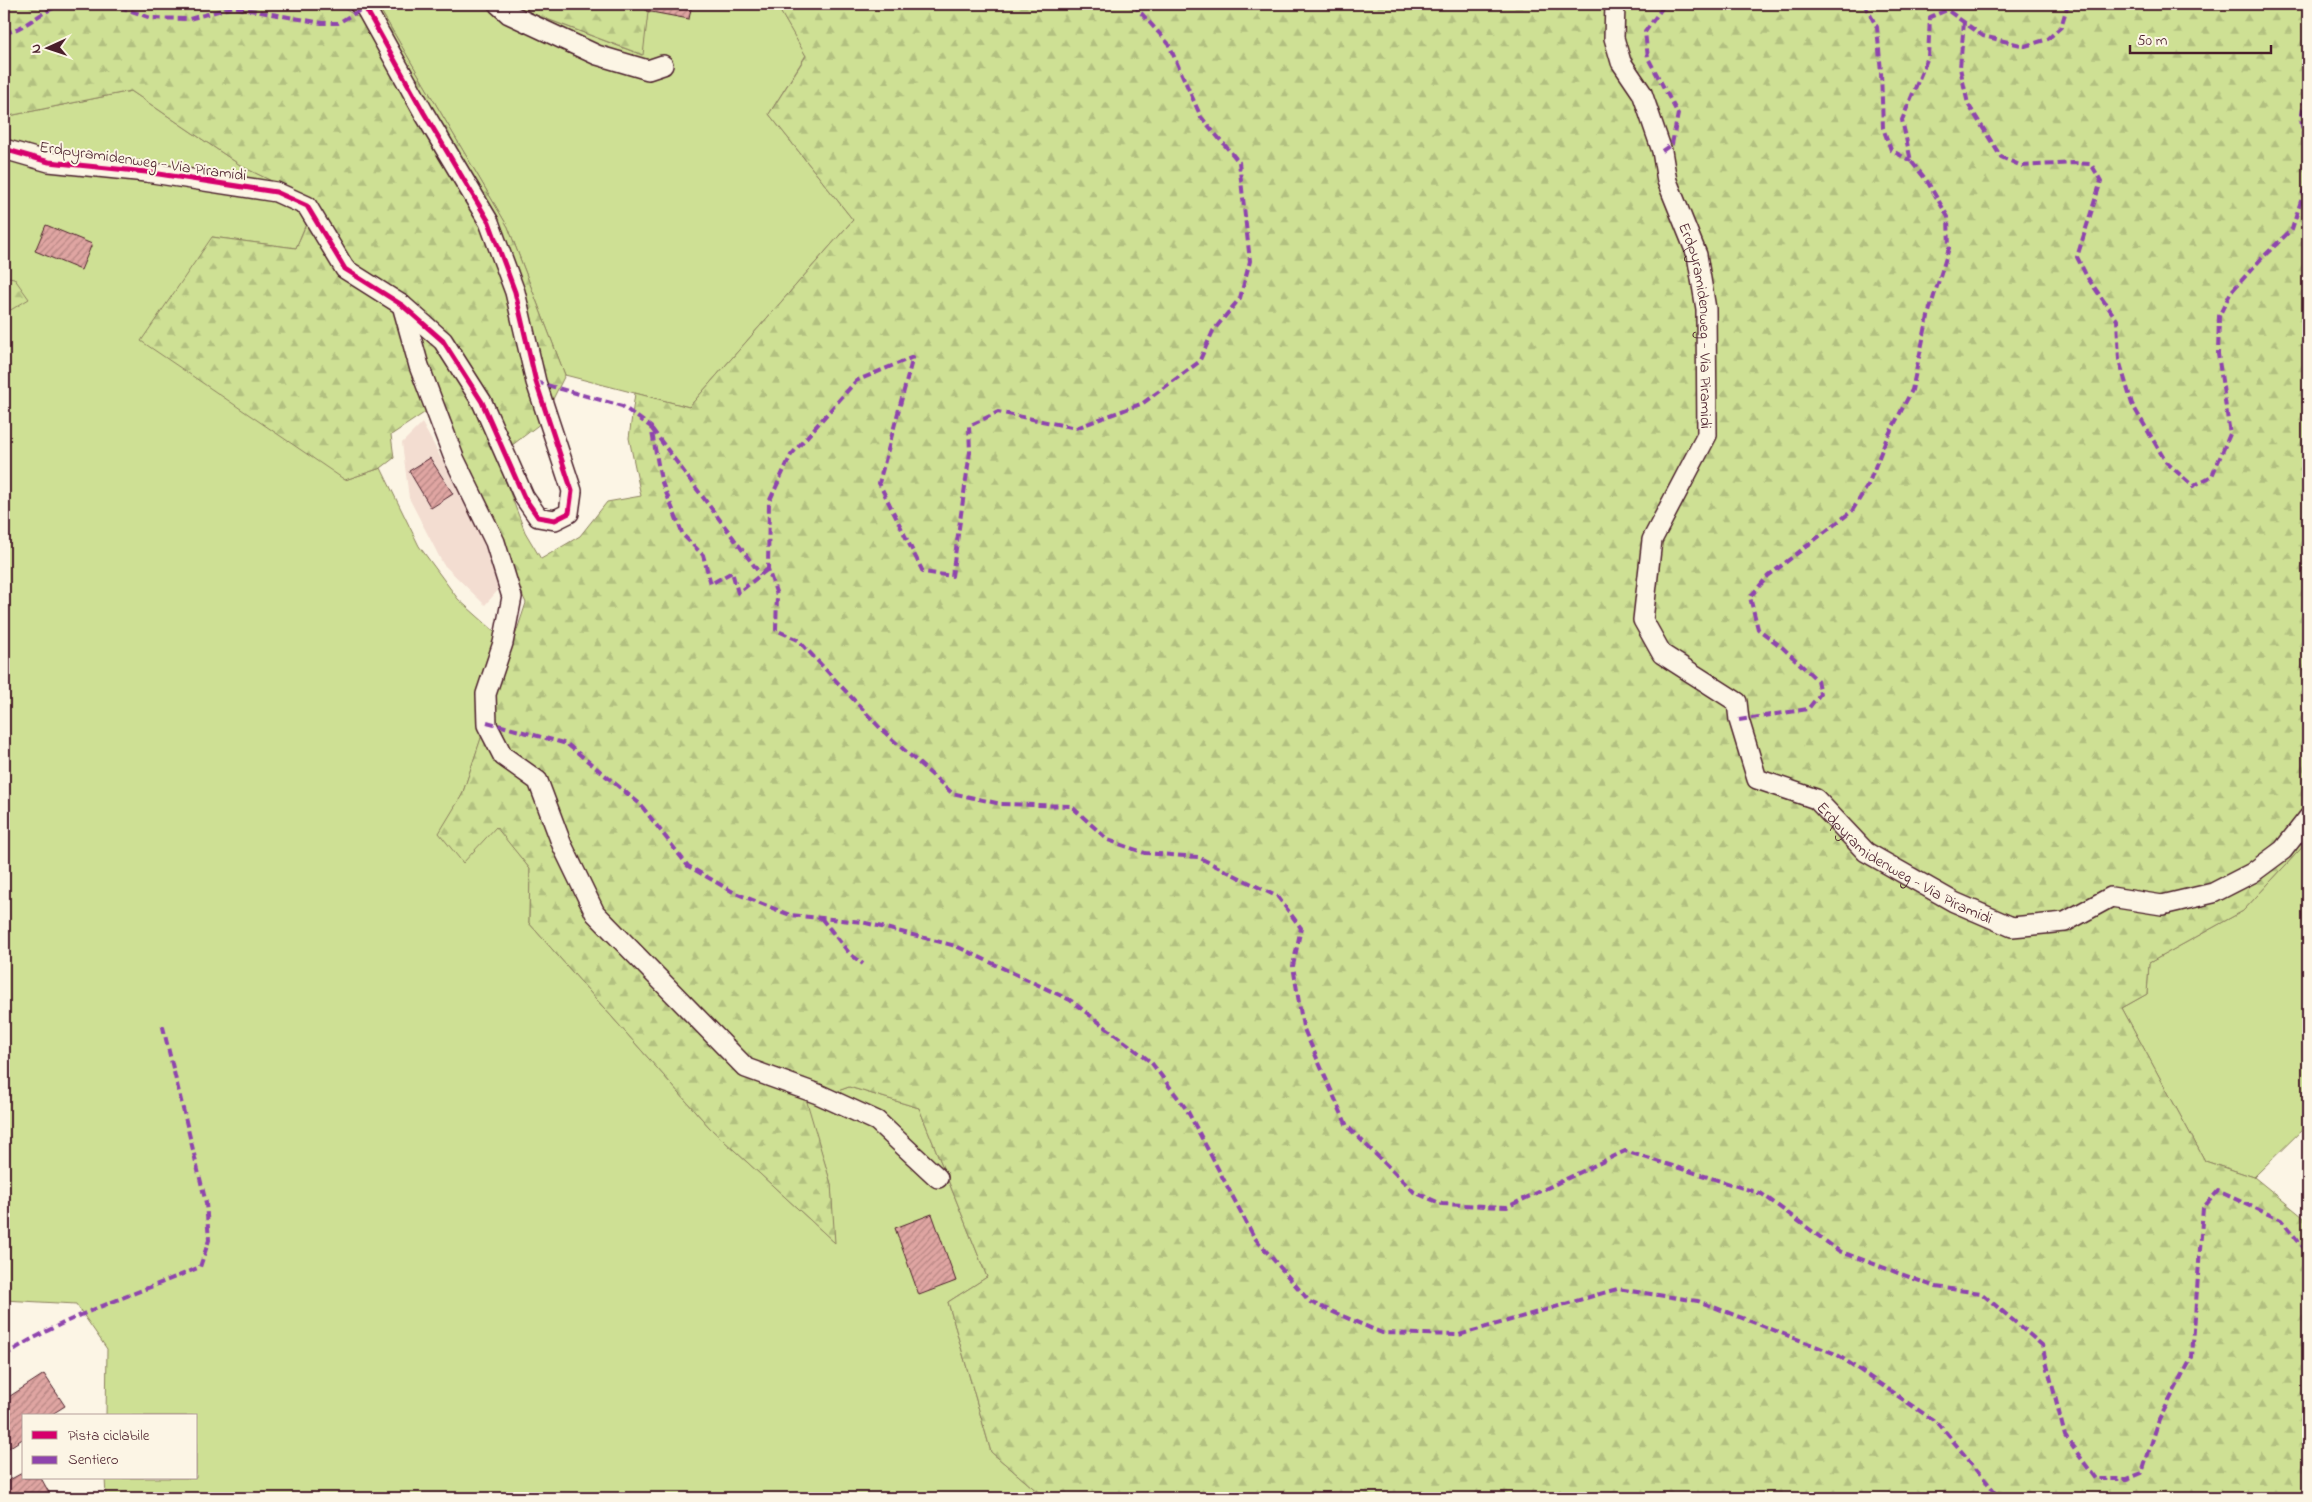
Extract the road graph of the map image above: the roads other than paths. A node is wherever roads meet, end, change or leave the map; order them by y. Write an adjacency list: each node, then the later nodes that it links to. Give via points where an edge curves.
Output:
1 (498, 4): 4 (street, via 509,14 597,55 648,70)
2 (1615, 4): 7 (street, Erdpyramidenweg - Via Piramidi, via 1614,38 1621,62 1642,92 1662,151 1667,181 1697,256 1706,309 1707,435 1652,540 1643,620 1662,654 1737,702 1739,720 1757,779 1816,799 1866,852 1954,902 2012,927 2065,922 2111,897 2162,904 2213,893 2252,872 2283,850)
3 (363, 5): 6 (street, Erdpyramidenweg - Via Piramidi, via 489,222 515,292 536,382 572,491 569,514 555,520 538,517 524,497 482,402 443,341)
4 (663, 64)
5 (4, 149): 6 (street, Erdpyramidenweg - Via Piramidi, via 49,162 146,172 276,192 307,206 345,270)
6 (402, 305): 8 (street, via 419,366 454,458 495,542 512,597 503,642 486,694 487,725 503,756 538,782 562,845 595,913 746,1068 818,1094 877,1121)
7 (2308, 818)
8 (938, 1178)

